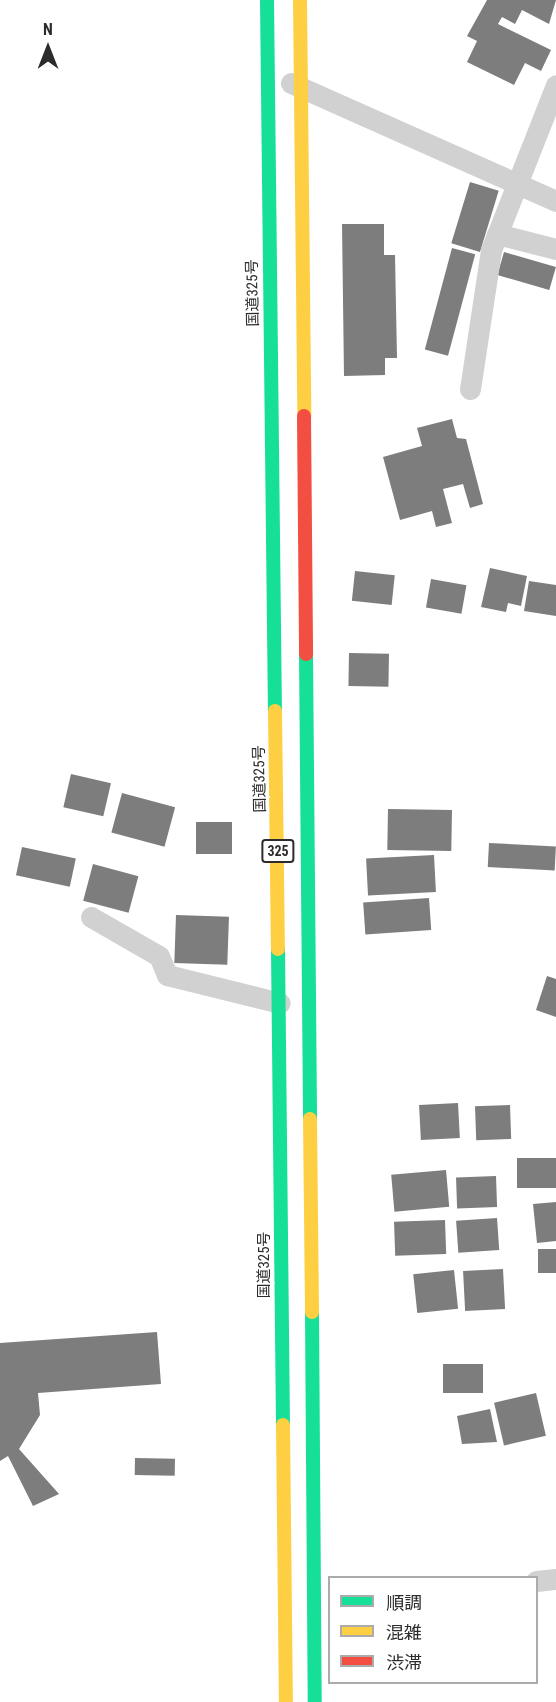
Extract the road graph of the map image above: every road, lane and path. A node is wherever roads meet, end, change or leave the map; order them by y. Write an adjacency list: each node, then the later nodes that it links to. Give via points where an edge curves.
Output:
1 (267, 0): 3 (highway, 国道325号 / 325)
2 (300, 0): 4 (highway, 325)
3 (267, 80): 4 (street); 13 (highway, 国道325号 / 325)
4 (300, 84): 7 (street); 17 (highway, 325)
5 (556, 86): 6 (street)
6 (549, 124): 7 (street)
7 (517, 183): 8 (street); 9 (street)
8 (556, 201)
9 (497, 234): 10 (street); 11 (street, via 482,293)
10 (556, 249)
11 (470, 389)
12 (91, 917): 13 (street, via 159,956 166,975)
13 (280, 1004): 16 (highway, 国道325号 / 325)
14 (556, 1580): 15 (street)
15 (538, 1581)
16 (284, 1593): 17 (street); 18 (highway, 国道325号 / 325)
17 (321, 1594): 19 (highway, 325)
18 (286, 1702)
19 (315, 1702)

